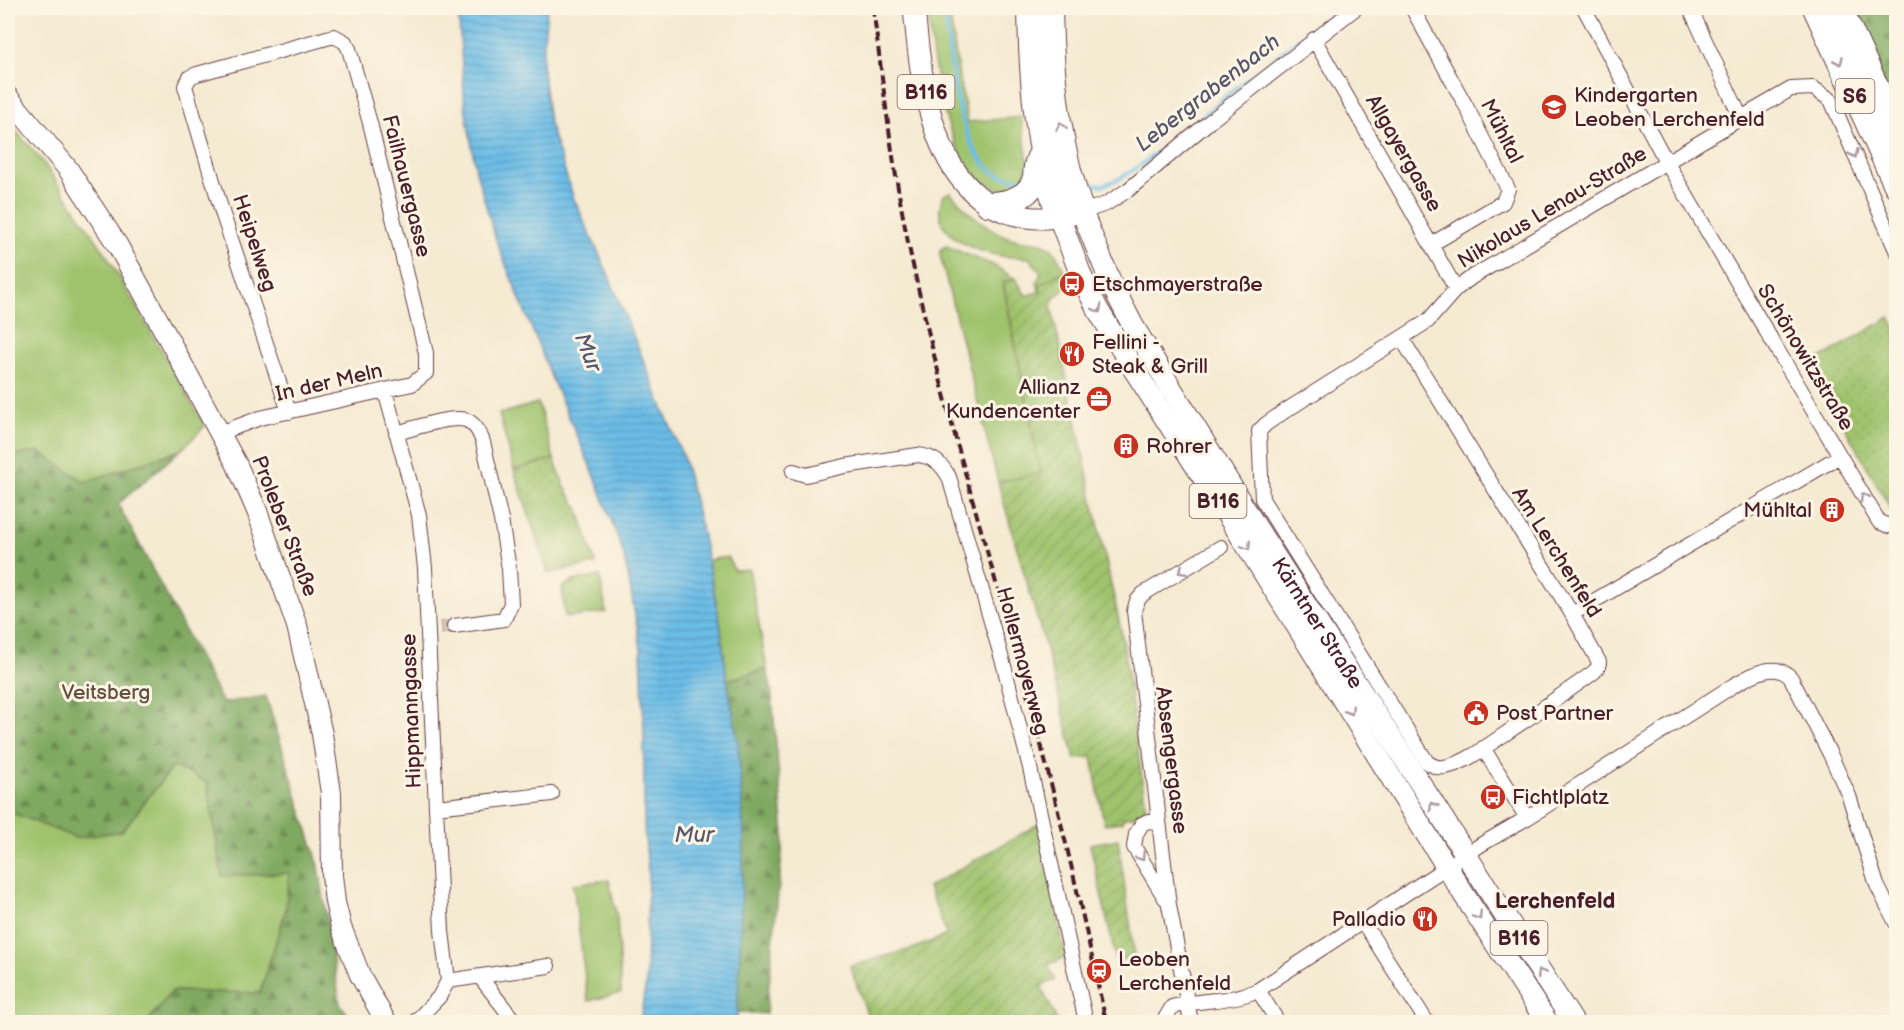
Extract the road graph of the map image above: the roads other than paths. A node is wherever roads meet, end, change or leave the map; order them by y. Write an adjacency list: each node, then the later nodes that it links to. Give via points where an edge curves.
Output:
1 (914, 8): 18 (main road, B116, via 922,72 942,146 955,173)
2 (1030, 8): 15 (highway, via 1034,103)
3 (1050, 8): 19 (highway, one-way to 3, via 1072,184 1058,114)
4 (1356, 8): 11 (street)
5 (1412, 8): 20 (street, Mühltal, via 1508,189 1503,202)
6 (1584, 8): 16 (street, Schönowitzstraße)
7 (1690, 8): 13 (street)
8 (1815, 8): 17 (highway, S6, one-way to 17)
9 (1840, 8): 14 (highway, S6)
10 (334, 36): 24 (street, Failhauergasse, via 349,49); 26 (street, Heipelweg, via 190,76 185,86 223,215)
11 (1314, 39): 19 (street, via 1128,190 1106,204); 20 (street, Allgayergasse)
12 (8, 97): 27 (main road, Proleber Straße, via 68,169 93,206 139,282)
13 (1741, 118): 16 (street, Nikolaus Lenau-Straße); 21 (street, Nikolaus Lenau-Straße, one-way to 21, via 1791,89 1813,88 1831,100)
14 (1896, 129)
15 (1041, 153): 18 (highway, via 1029,190 1006,202); 19 (highway)
16 (1667, 163): 22 (street, Nikolaus Lenau-Straße); 29 (street, Schönowitzstraße)
17 (1896, 185)
18 (988, 204): 19 (main road, B116, via 1026,218)
19 (1070, 215): 41 (main road, Kärntner Straße / B116)
20 (1432, 244): 22 (street, Allgayergasse)
21 (1896, 250)
22 (1456, 289): 23 (street, Nikolaus Lenau-Straße, via 1428,321)
23 (1402, 339): 31 (street, Nikolaus Lenau-Straße, via 1262,427); 34 (street, Am Lerchenfeld)
24 (426, 353): 25 (street, In der Meln, via 426,373 422,378)
25 (385, 391): 26 (street, In der Meln); 28 (street, Hippmanngasse)
26 (289, 412): 27 (street, In der Meln)
27 (220, 433): 50 (main road, Proleber Straße, via 257,511 297,626 331,793 335,902 360,975)
28 (396, 433): 35 (street, via 447,420 465,420 479,432 501,520 511,604 504,619); 38 (street, Hippmanngasse, via 419,515 435,628)
29 (1840, 456): 32 (street, one-way to 29, via 1879,522); 34 (street, Schönowitzstraße)
30 (793, 471): 53 (street, Hollermayerweg, via 806,475 918,455 936,460 949,477 1030,768)
31 (1262, 499): 36 (street, Am Lerchenfeld, via 1427,762 1446,767)
32 (1896, 524)
33 (1221, 547): 40 (street, Absengergasse, one-way to 40, via 1143,594 1134,611)
34 (1572, 614): 36 (street, Am Lerchenfeld, via 1598,659 1596,670)
35 (454, 626)
36 (1483, 748): 39 (street)
37 (552, 794): 38 (street)
38 (436, 807): 47 (street, Hippmanngasse)
39 (1527, 818): 41 (street); 44 (street, via 1734,685 1762,672 1779,670 1791,678 1830,754 1849,796 1877,885)
40 (1159, 822): 42 (street, Absengergasse); 42 (street, one-way to 42, via 1142,824 1134,847)
41 (1456, 861): 43 (street); 58 (main road, Kärntner Straße / B116, one-way to 58); 59 (main road, Kärntner Straße / B116, one-way to 41)
42 (1169, 905): 49 (street, Absengergasse)
43 (1363, 922): 48 (street); 57 (street)
44 (1896, 923)
45 (548, 966): 46 (street)
46 (480, 977): 47 (street); 52 (street)
47 (448, 981): 51 (street)
48 (1258, 990): 49 (street, via 1246,996); 56 (street)
49 (1188, 1002): 54 (street, via 1172,1007); 55 (street, Absengergasse)
50 (386, 1023)
51 (415, 1023)
52 (515, 1023)
53 (1086, 1023)
54 (1163, 1023)
55 (1191, 1023)
56 (1278, 1023)
57 (1427, 1023)
58 (1547, 1023)
59 (1573, 1023)

